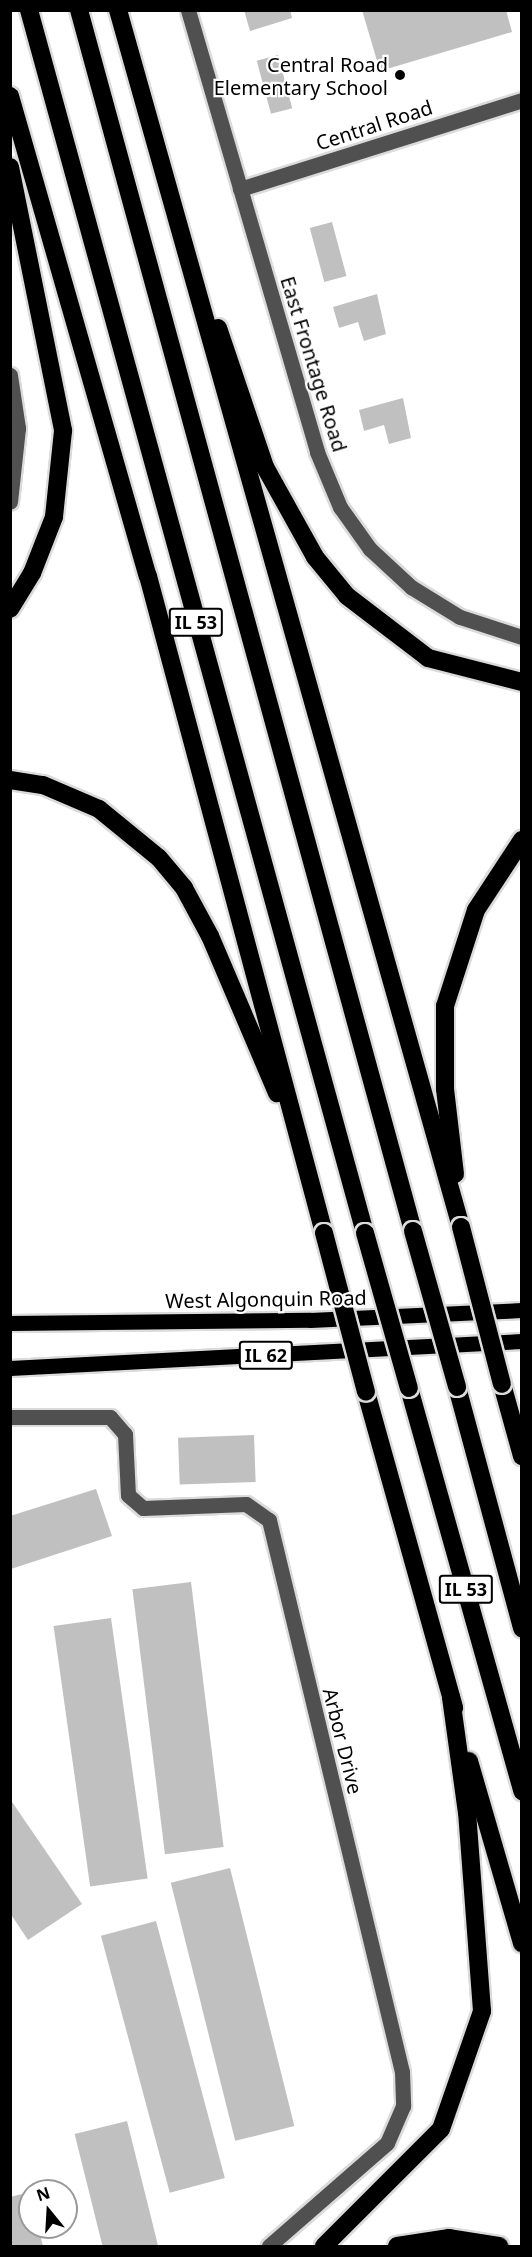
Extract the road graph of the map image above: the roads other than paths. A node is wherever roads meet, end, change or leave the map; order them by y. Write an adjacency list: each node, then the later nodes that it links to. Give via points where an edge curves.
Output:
1 (29, 10): 27 (highway, IL 53, bridge)
2 (79, 10): 25 (highway, IL 53, bridge)
3 (118, 10): 9 (highway)
4 (188, 10): 8 (street, East Frontage Road)
5 (10, 96): 17 (highway, IL 53, via 148,576)
6 (522, 100): 8 (street, Central Road)
7 (10, 167): 12 (highway, via 63,431 54,517 32,573)
8 (240, 189): 13 (street, East Frontage Road, via 317,452 340,507 370,549 411,587 460,617)
9 (180, 229): 14 (highway, via 265,467 315,557 363,610 428,658); 18 (highway)
10 (10, 375): 11 (street, via 18,428)
11 (10, 502)
12 (10, 609)
13 (522, 637)
14 (522, 682)
15 (10, 780): 17 (highway, via 43,785 99,809 141,840 184,888)
16 (522, 840): 18 (highway, via 476,910 446,1006 445,1089)
17 (302, 1148): 26 (highway, IL 53, bridge)
18 (461, 1227): 24 (highway, bridge)
19 (522, 1310): 20 (main road, West Algonquin Road / IL 62, via 299,1320)
20 (10, 1323)
21 (522, 1341): 22 (main road, IL 62)
22 (10, 1368)
23 (10, 1417): 29 (street, Arbor Drive, via 110,1417 125,1434 128,1495 143,1508 246,1504 268,1520 402,2072 403,2106 387,2144)
24 (522, 1456)
25 (522, 1628)
26 (451, 1697): 28 (highway, IL 53); 30 (highway, via 467,1813 482,2011 441,2130)
27 (522, 1791)
28 (522, 1943)
29 (270, 2247)
30 (324, 2247)
31 (397, 2247): 32 (highway, via 449,2238)
32 (500, 2247)

